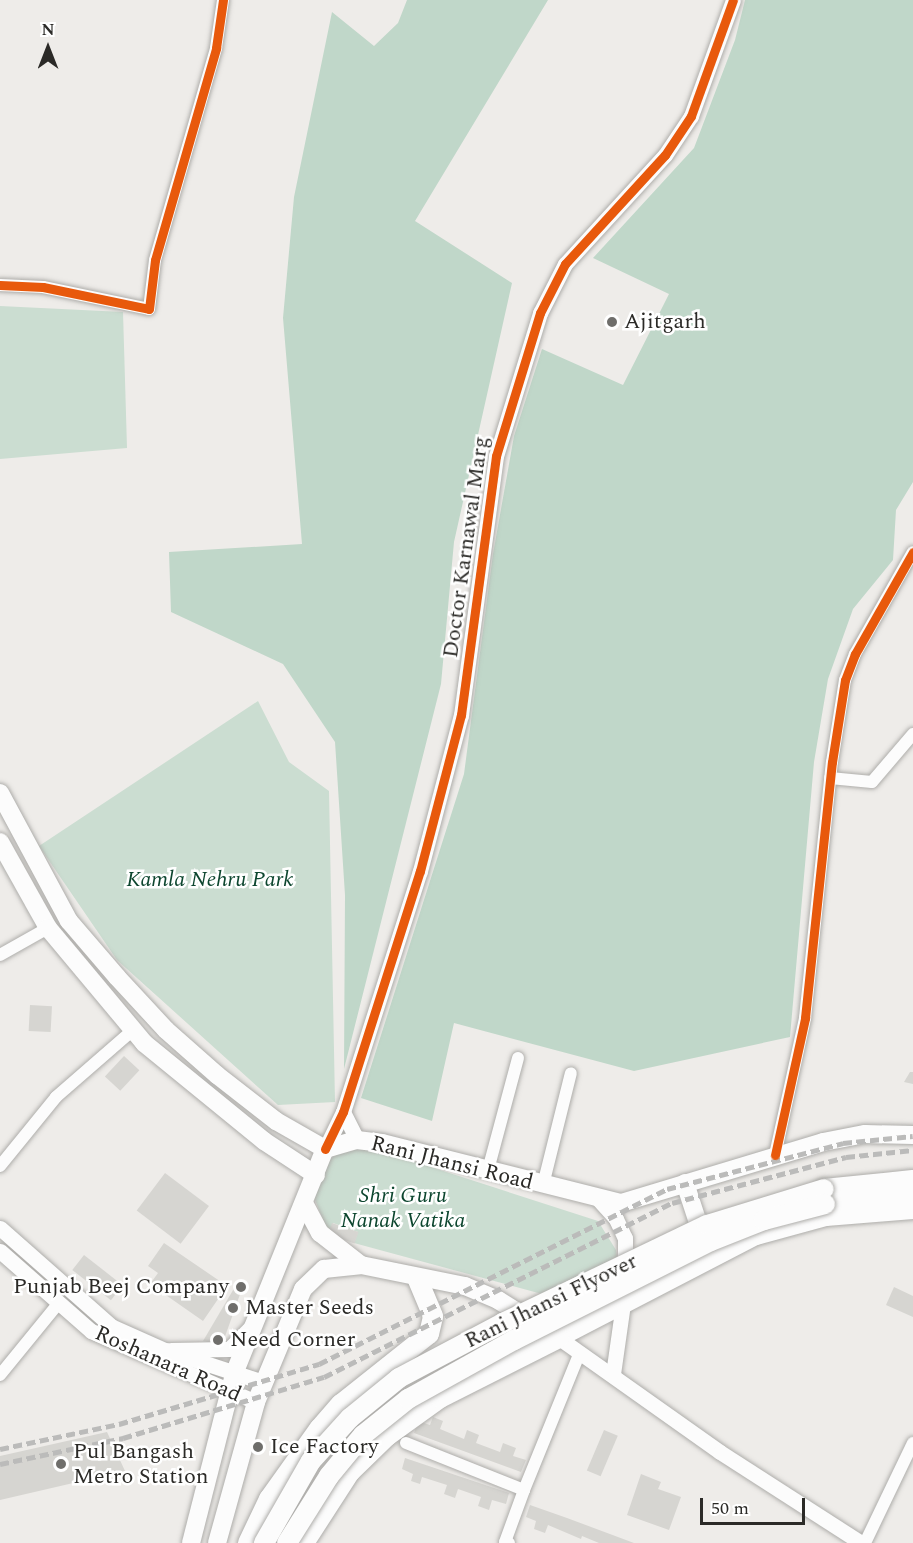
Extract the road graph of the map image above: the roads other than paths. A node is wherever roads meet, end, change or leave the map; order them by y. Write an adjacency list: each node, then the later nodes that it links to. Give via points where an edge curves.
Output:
1 (223, 0): 3 (street, via 216,48 155,260 149,309 43,287)
2 (733, 0): 16 (street, Doctor Karnawal Marg, via 691,116 665,155 565,264 540,313 496,456 460,715 420,871)
3 (0, 285)
4 (913, 552): 6 (street, via 849,668)
5 (913, 734): 6 (street, via 872,782)
6 (830, 778): 20 (street, via 805,1018)
7 (0, 794): 10 (main road)
8 (0, 842): 9 (main road)
9 (48, 928): 11 (main road); 12 (street)
10 (76, 930): 11 (main road); 19 (main road, via 165,1030 217,1076 276,1121)
11 (59, 943): 13 (main road)
12 (0, 955)
13 (133, 1030): 21 (street, via 56,1097); 23 (main road, via 196,1088 264,1141)
14 (518, 1058): 22 (street)
15 (571, 1073): 26 (street)
16 (343, 1112): 18 (street); 19 (street, Doctor Karnawal Marg)
17 (913, 1135): 20 (main road, Rani Jhansi Road, via 865,1134)
18 (357, 1140): 19 (main road, Rani Jhansi Road); 22 (main road, Rani Jhansi Road, via 408,1148)
19 (326, 1149): 23 (main road)
20 (775, 1155): 25 (main road, Rani Jhansi Road)
21 (0, 1166)
22 (488, 1170): 26 (main road, Rani Jhansi Road)
23 (316, 1174): 29 (main road)
24 (913, 1180): 54 (main road, Rani Jhansi Flyover, bridge, via 824,1189 707,1225 399,1378 350,1418 310,1461)
25 (685, 1183): 28 (main road, Rani Jhansi Road, via 628,1202); 33 (main road)
26 (543, 1185): 28 (main road, Rani Jhansi Road)
27 (913, 1196): 55 (main road, Rani Jhansi Flyover, bridge, via 825,1204 764,1220 711,1241 513,1340 408,1399 363,1435 329,1476)
28 (599, 1200): 37 (street, via 616,1219 625,1238)
29 (305, 1205): 34 (main road, via 320,1233); 38 (main road)
30 (913, 1210): 33 (main road, via 826,1217 792,1225 756,1236)
31 (0, 1228): 40 (street, Roshanara Road, via 99,1318 125,1334)
32 (0, 1251): 36 (street, Roshanara Road)
33 (711, 1260): 37 (main road)
34 (361, 1265): 35 (main road); 45 (main road, via 336,1265 313,1276 303,1289)
35 (417, 1278): 39 (main road, via 465,1286 498,1300); 53 (main road, via 432,1312 431,1331 341,1404 301,1451 269,1499)
36 (58, 1304): 44 (street); 46 (street, Roshanara Road, via 103,1338)
37 (623, 1305): 39 (main road); 43 (street)
38 (251, 1327): 40 (street, via 229,1349); 42 (main road)
39 (559, 1338): 41 (street); 56 (main road, via 440,1398 365,1454 328,1501)
40 (165, 1350): 42 (street, Roshanara Road)
41 (580, 1352): 43 (street); 50 (street)
42 (234, 1374): 45 (street, Roshanara Road); 46 (main road)
43 (613, 1374): 58 (street, via 720,1452)
44 (0, 1375)
45 (263, 1382): 47 (main road)
46 (228, 1392): 47 (street, Roshanara Road); 51 (main road)
47 (256, 1402): 52 (main road)
48 (406, 1443): 50 (street)
49 (913, 1443): 58 (street)
50 (524, 1491): 57 (street, via 505,1542)
51 (191, 1542)
52 (218, 1543)
53 (248, 1543)
54 (264, 1543)
55 (287, 1543)
56 (304, 1543)
57 (509, 1543)
58 (863, 1543)

